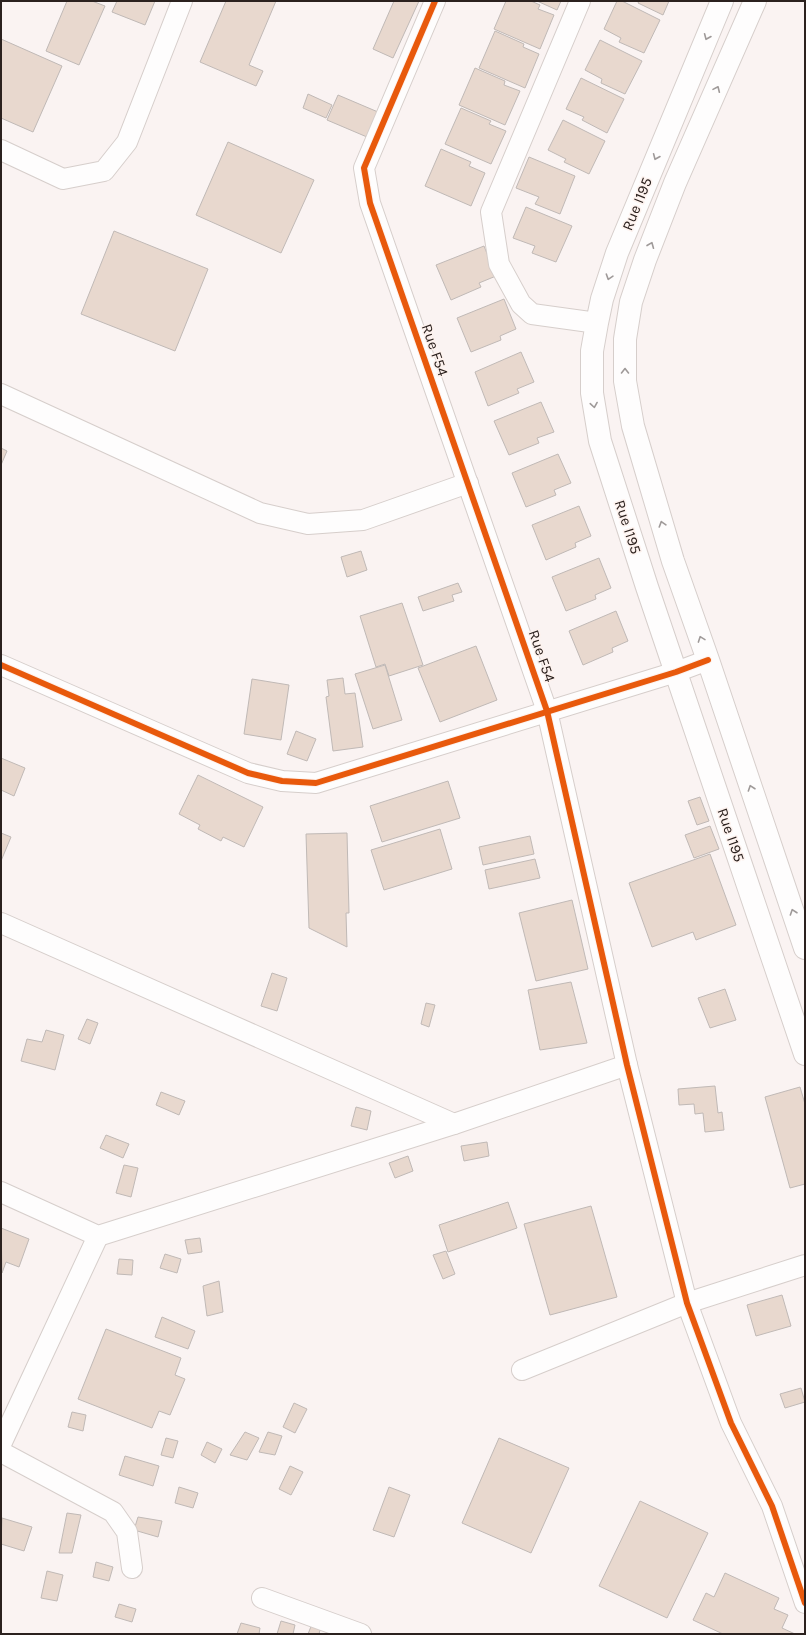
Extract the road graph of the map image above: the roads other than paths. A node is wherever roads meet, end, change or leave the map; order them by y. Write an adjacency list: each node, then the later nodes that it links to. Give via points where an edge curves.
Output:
1 (182, 1): 6 (street, via 127,142 104,171 63,179)
2 (435, 1): 9 (street, Rue F54, via 364,168 370,203)
3 (580, 1): 7 (street, via 491,212 499,264 521,304 532,314)
4 (722, 1): 7 (main road, Rue I195, one-way to 7, via 617,253)
5 (755, 1): 10 (main road, Rue I195, one-way to 5, via 673,561 633,426 624,381 625,339 631,302 645,260 675,183)
6 (1, 150)
7 (597, 323): 12 (main road, Rue I195, one-way to 12, via 592,351 592,393 600,441)
8 (1, 394): 9 (street, via 260,513 308,524 363,520)
9 (468, 483): 13 (street, Rue F54)
10 (708, 660): 12 (street); 15 (main road, Rue I195, one-way to 10)
11 (1, 665): 13 (street, via 248,773 282,781 316,783)
12 (676, 672): 13 (street); 16 (main road, Rue I195)
13 (547, 711): 17 (street, Rue F54)
14 (1, 923): 18 (street)
15 (805, 948)
16 (805, 1054)
17 (627, 1065): 18 (street); 22 (street, Rue F54)
18 (454, 1124): 20 (street)
19 (1, 1192): 20 (street)
20 (98, 1236): 24 (street)
21 (805, 1265): 22 (street)
22 (687, 1302): 23 (street); 28 (street, Rue F54, via 731,1423 772,1506)
23 (522, 1370)
24 (1, 1444)
25 (1, 1452): 26 (street, via 113,1512 127,1532)
26 (132, 1568)
27 (262, 1598): 29 (street)
28 (805, 1603)
29 (361, 1634)

